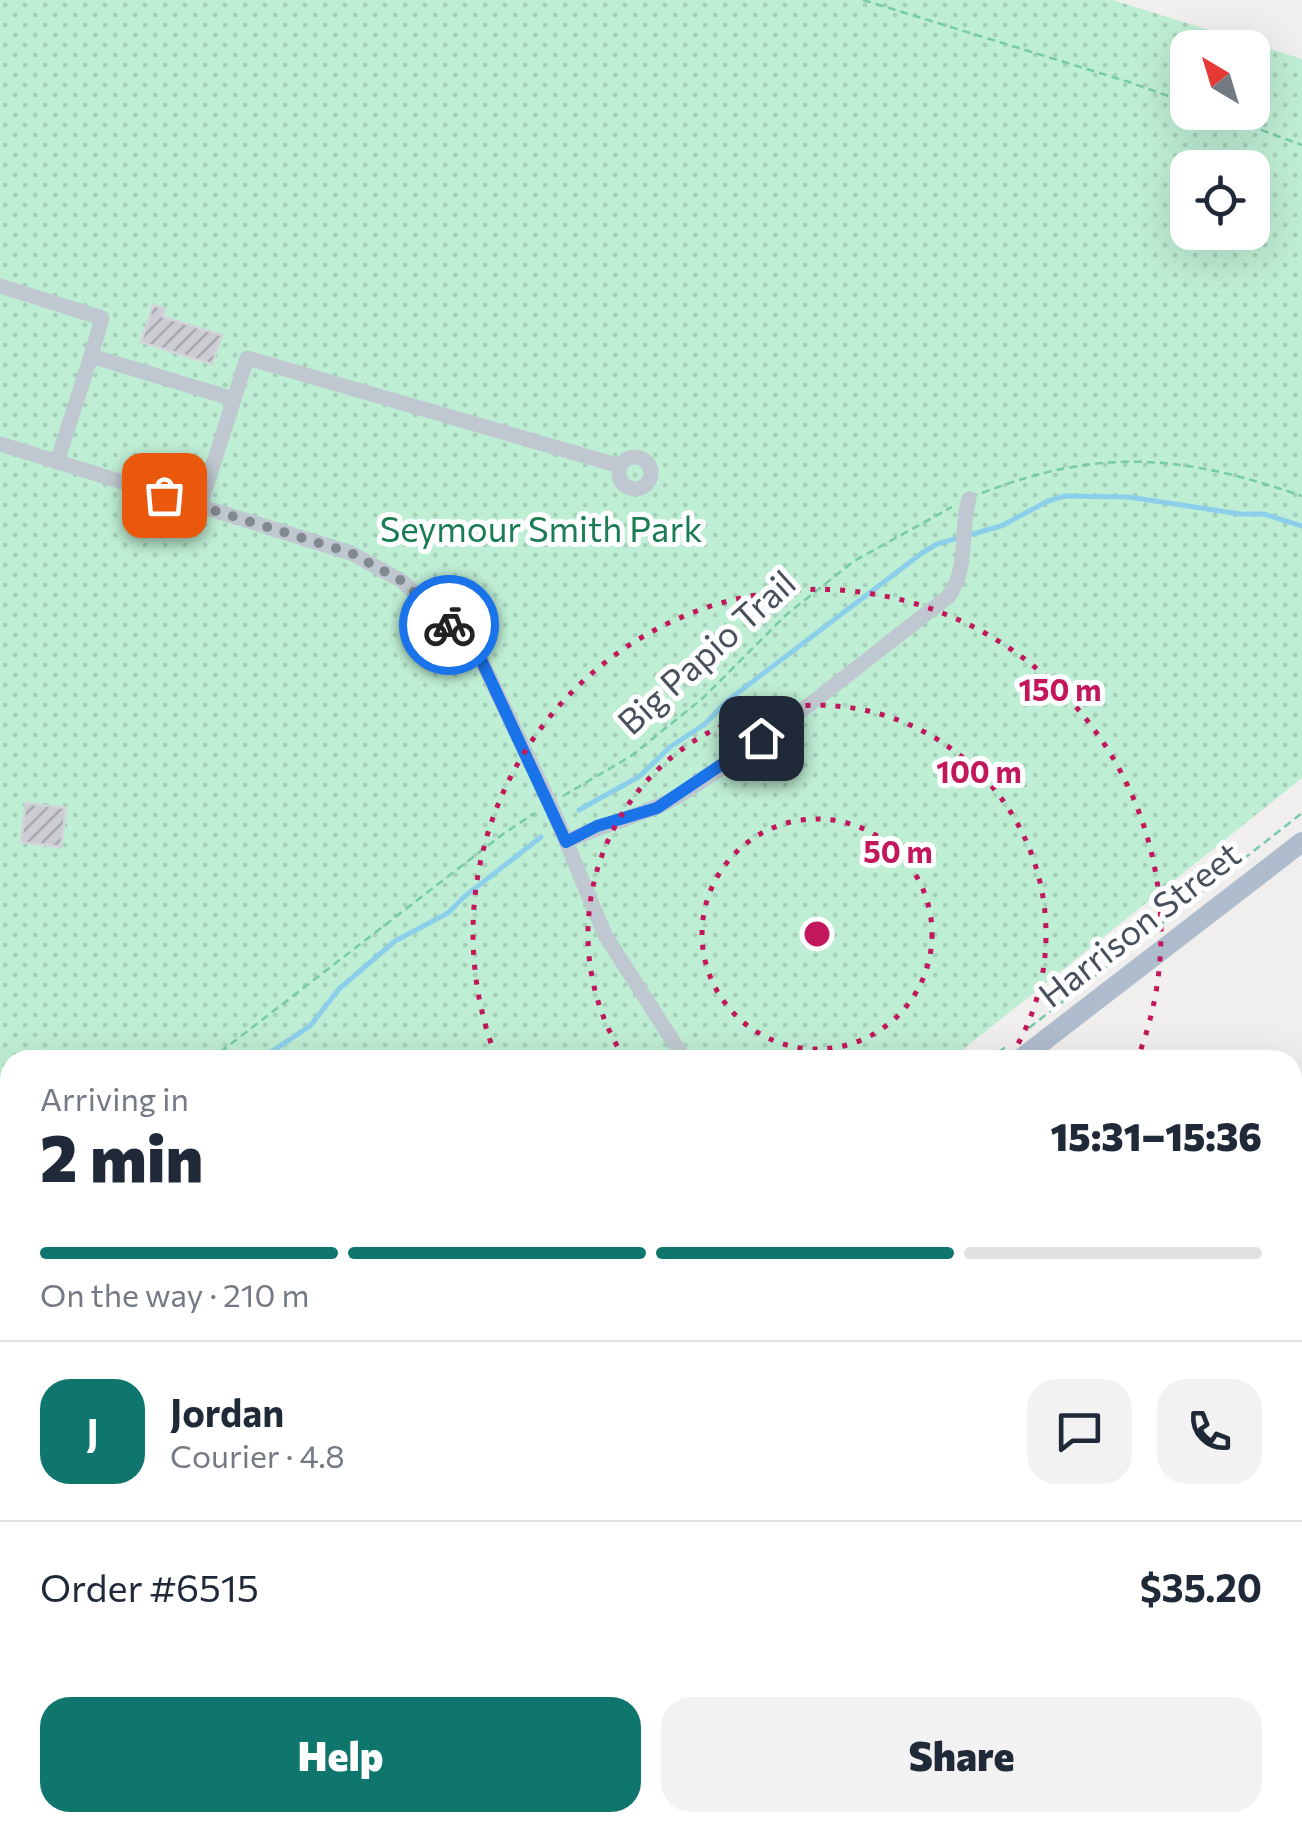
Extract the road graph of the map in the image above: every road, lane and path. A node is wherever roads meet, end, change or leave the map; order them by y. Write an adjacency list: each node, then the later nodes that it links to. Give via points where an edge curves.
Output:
1 (863, 0): 2 (path)
2 (1170, 97)
3 (1261, 130): 4 (path)
4 (1302, 145)
5 (0, 286): 6 (street, via 102,318)
6 (90, 356): 7 (street); 9 (street)
7 (234, 399): 10 (street, via 247,358); 13 (street)
8 (4, 449): 9 (street)
9 (57, 462): 13 (street)
10 (620, 466)
11 (1302, 496): 12 (path, Big Papio Trail, via 1224,471 1128,460 1056,469)
12 (969, 499): 14 (path, Big Papio Trail, via 854,561 631,756); 16 (street, via 958,584 948,597 680,795)
13 (200, 506): 14 (street, via 351,553 402,581 477,651)
14 (550, 803): 16 (street); 19 (path, Big Papio Trail)
15 (1302, 813): 18 (path)
16 (566, 842): 20 (street, via 605,935)
17 (1302, 842): 21 (main road, Harrison Street)
18 (1025, 1032)
19 (223, 1050)
20 (679, 1050)
21 (1017, 1050)

